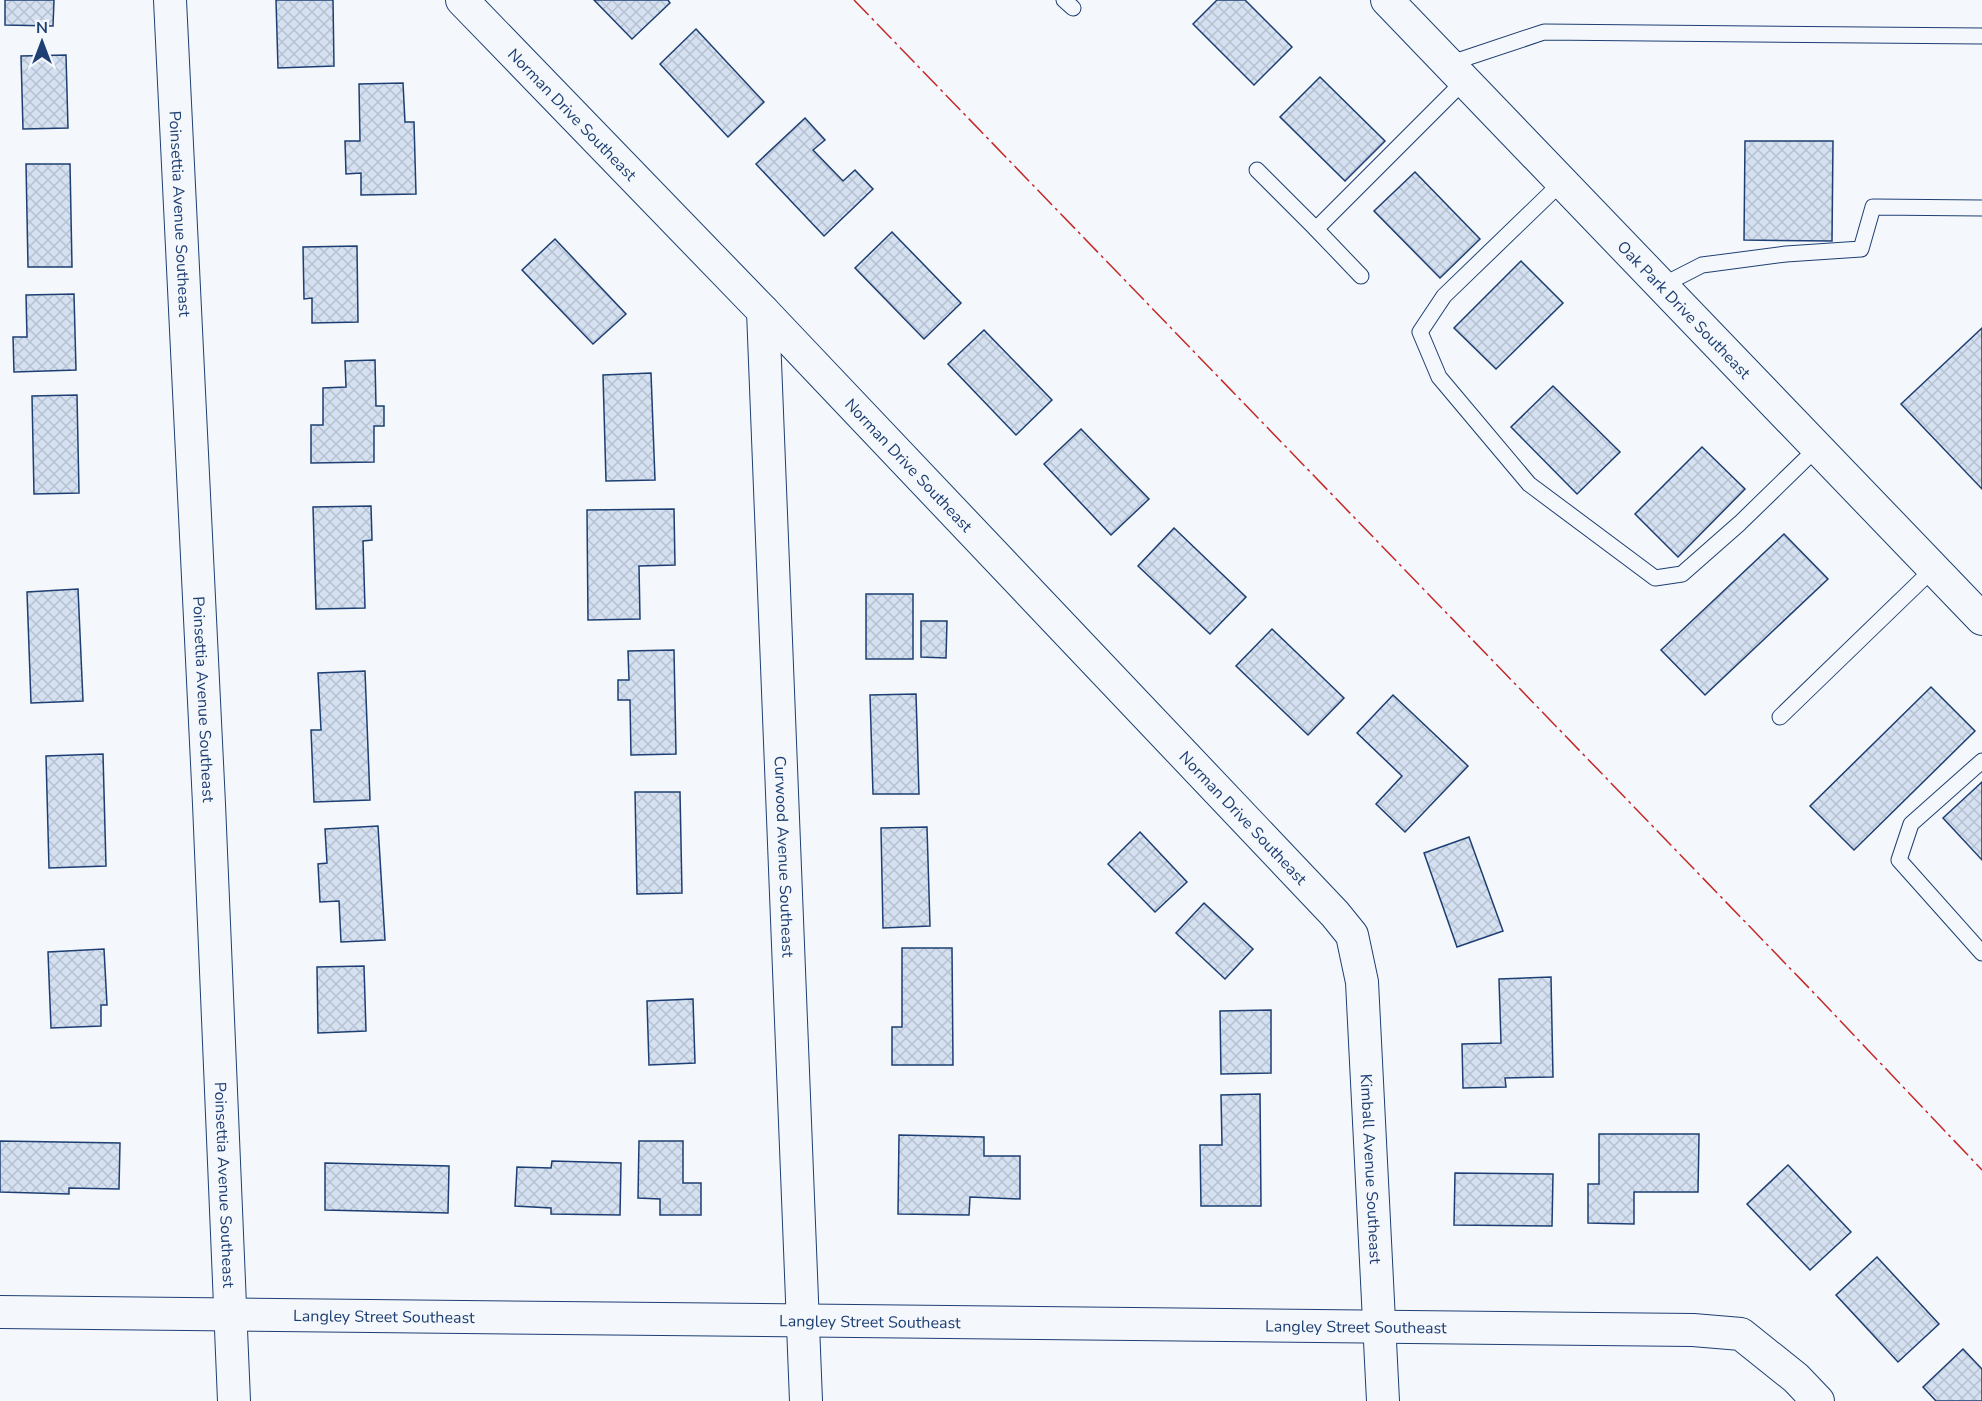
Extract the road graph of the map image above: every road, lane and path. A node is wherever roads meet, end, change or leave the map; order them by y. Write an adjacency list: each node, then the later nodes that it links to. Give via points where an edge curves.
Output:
1 (170, 0): 21 (street, Poinsettia Avenue Southeast)
2 (462, 0): 12 (street, Norman Drive Southeast)
3 (1387, 0): 5 (street, Oak Park Drive Southeast)
4 (1982, 36): 5 (lane, via 1545,32)
5 (1456, 73): 7 (street, Oak Park Drive Southeast); 9 (lane)
6 (1257, 170): 9 (lane)
7 (1562, 182): 11 (street, Oak Park Drive Southeast); 13 (lane, via 1444,296 1420,332 1439,377 1529,484 1655,578 1682,574)
8 (1982, 208): 11 (lane, via 1874,207 1861,249 1701,266)
9 (1316, 229): 10 (lane)
10 (1361, 276)
11 (1661, 286): 13 (street, Oak Park Drive Southeast)
12 (763, 311): 18 (street, Norman Drive Southeast); 22 (street, Curwood Avenue Southeast)
13 (1817, 448): 14 (street, Oak Park Drive Southeast)
14 (1933, 569): 15 (street, Oak Park Drive Southeast); 16 (lane)
15 (1982, 619)
16 (1780, 717)
17 (1982, 761): 19 (lane, via 1911,824 1899,860)
18 (1352, 935): 23 (street, Kimball Avenue Southeast, via 1362,982)
19 (1982, 954)
20 (0, 1311): 21 (street, Langley Street Southeast)
21 (230, 1315): 22 (street, Langley Street Southeast); 24 (street, Poinsettia Avenue Southeast)
22 (803, 1320): 23 (street, Langley Street Southeast); 25 (street, Curwood Avenue Southeast)
23 (1380, 1327): 26 (street, Kimball Avenue Southeast); 27 (street, Langley Street Southeast, via 1693,1330 1741,1334)
24 (234, 1401)
25 (806, 1401)
26 (1383, 1401)
27 (1818, 1401)

